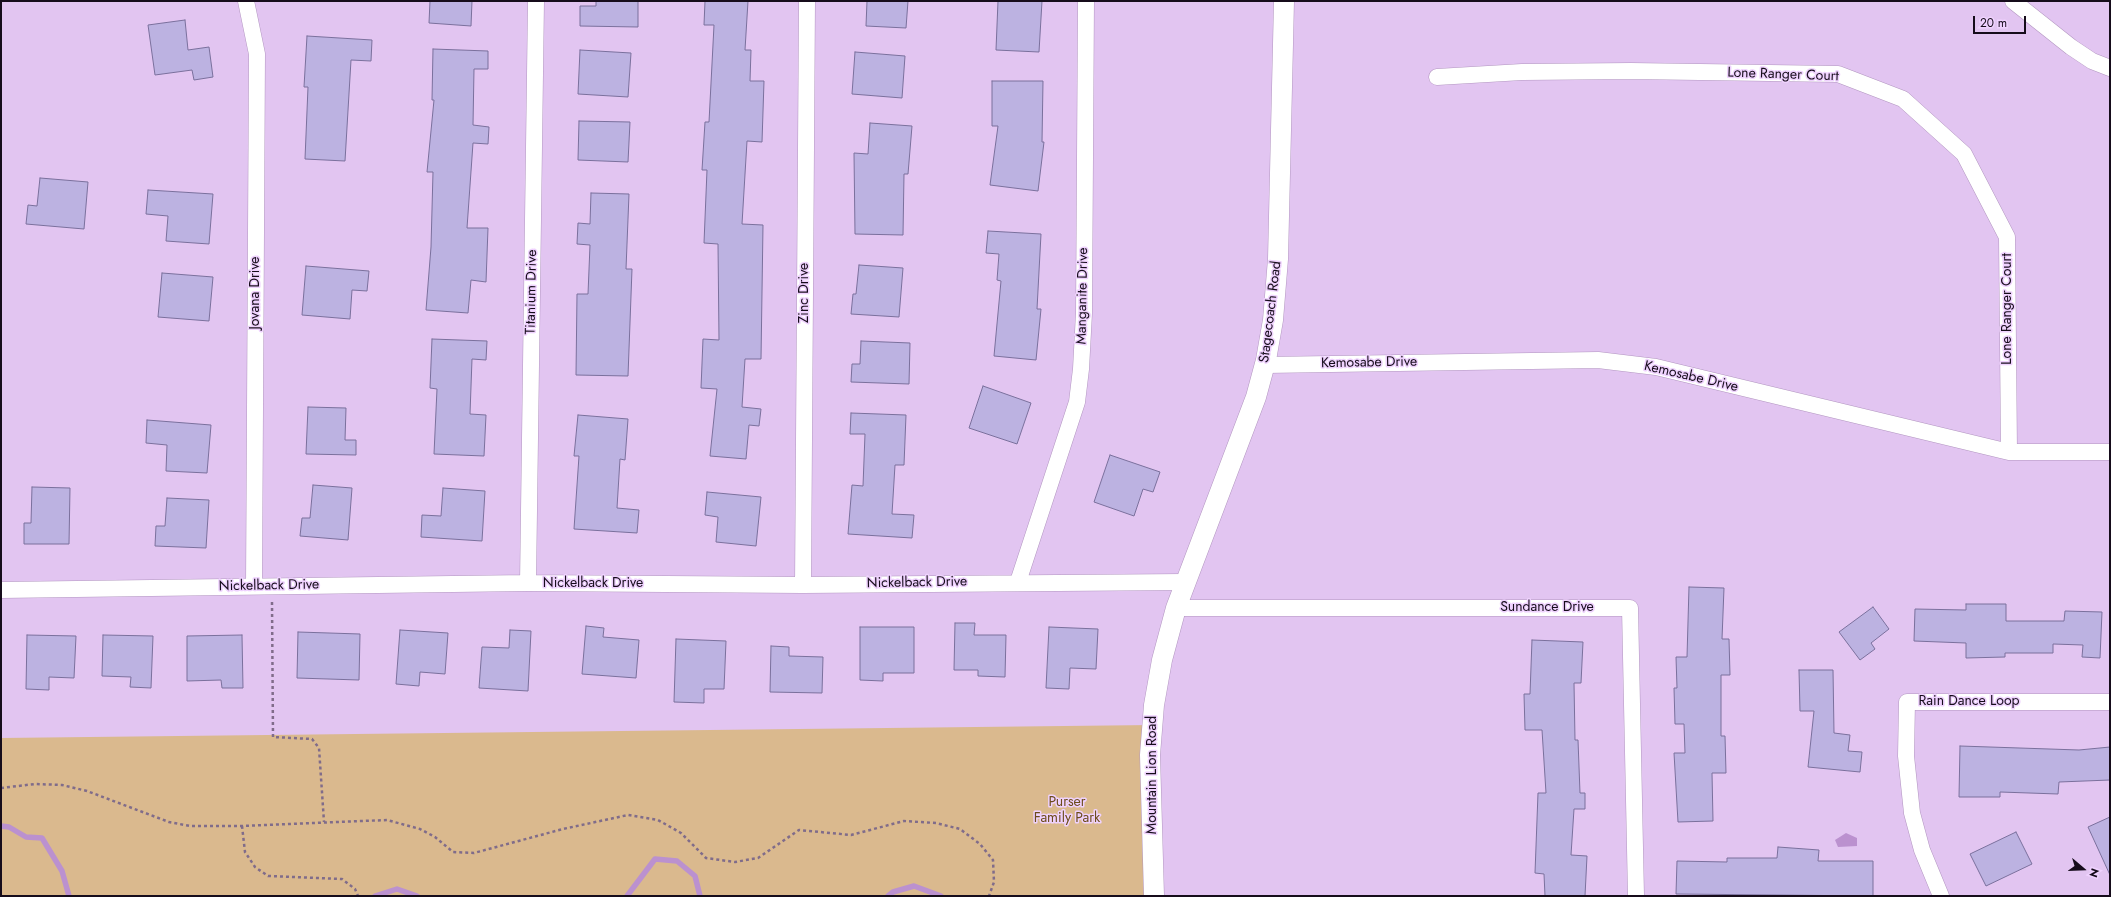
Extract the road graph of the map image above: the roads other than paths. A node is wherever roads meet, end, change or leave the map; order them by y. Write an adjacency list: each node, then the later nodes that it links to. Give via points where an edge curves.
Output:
1 (246, 1): 16 (street, Jovana Drive, via 257,54)
2 (536, 1): 14 (street, Titanium Drive)
3 (807, 1): 15 (street, Zinc Drive)
4 (1086, 1): 12 (street, Manganite Drive, via 1082,369 1077,402)
5 (1284, 1): 9 (street, Stagecoach Road, via 1278,259 1273,320)
6 (2013, 1): 7 (street, via 2071,47 2092,61)
7 (2110, 68)
8 (1437, 77): 10 (street, Lone Ranger Court, via 1522,72 1623,71 1838,74 1903,99 1964,154 2007,238)
9 (1264, 365): 10 (street, Kemosabe Drive, via 1598,360 1656,367); 13 (street, Stagecoach Road, via 1256,397)
10 (2009, 452): 11 (street, Kemosabe Drive)
11 (2110, 452)
12 (1018, 582): 13 (street, Nickelback Drive); 15 (street, Nickelback Drive)
13 (1185, 582): 18 (street, Stagecoach Road)
14 (528, 583): 15 (street, Nickelback Drive); 16 (street, Nickelback Drive)
15 (803, 585)
16 (254, 586): 17 (street, Nickelback Drive)
17 (1, 590)
18 (1176, 608): 20 (street, Mountain Lion Road, via 1162,660 1150,755); 21 (street, Sundance Drive, via 1630,608)
19 (2110, 702): 22 (street, Rain Dance Loop, via 1907,702 1906,756 1912,813 1922,850)
20 (1154, 896)
21 (1636, 896)
22 (1941, 896)

